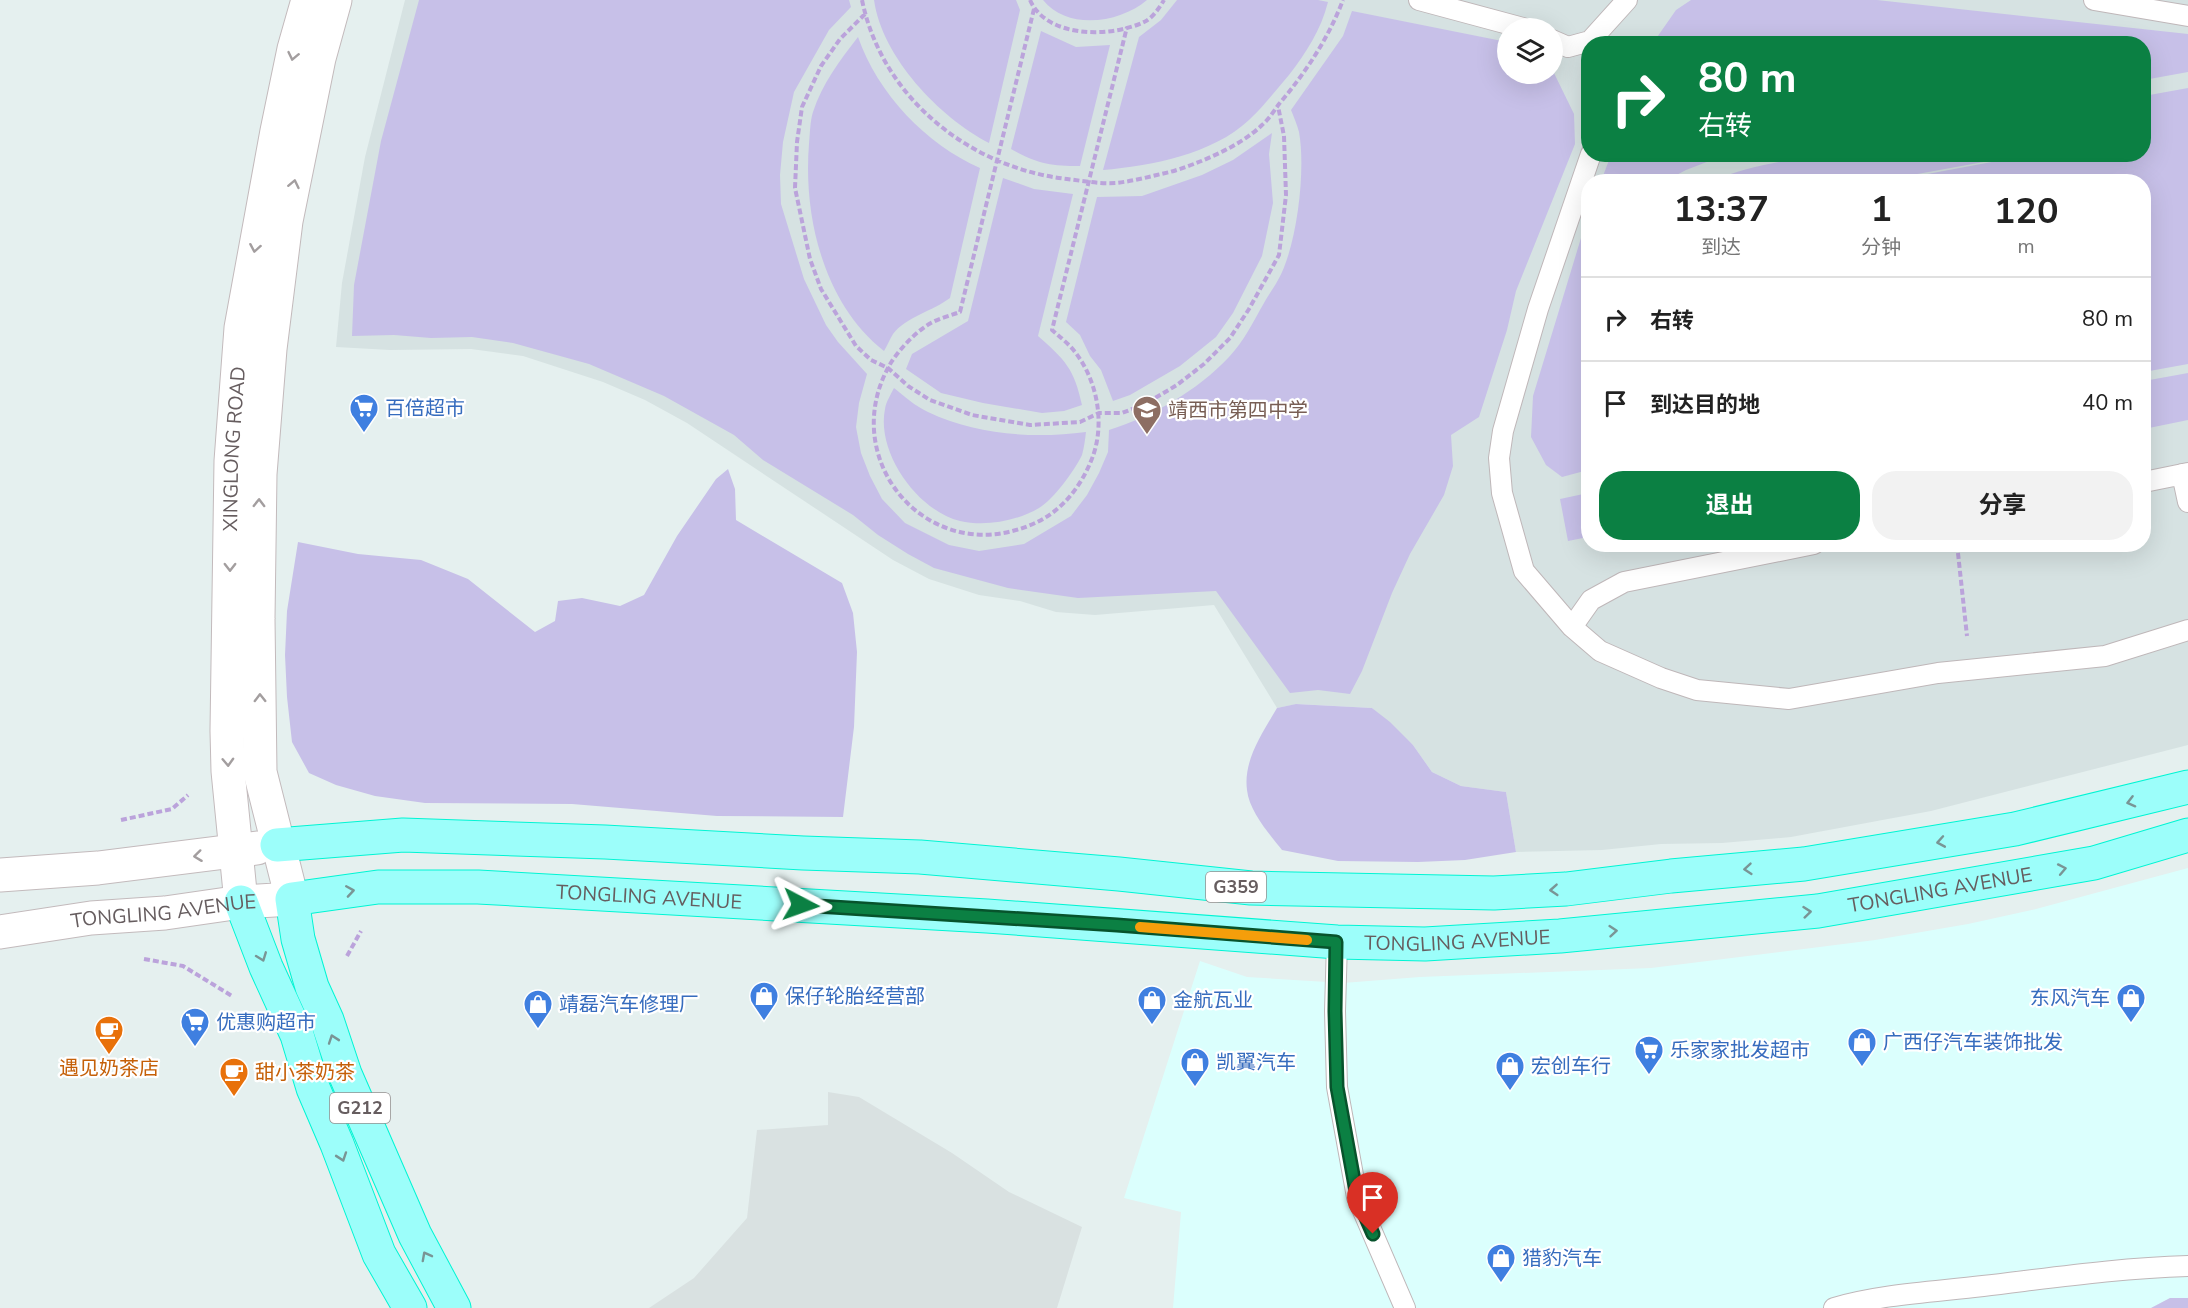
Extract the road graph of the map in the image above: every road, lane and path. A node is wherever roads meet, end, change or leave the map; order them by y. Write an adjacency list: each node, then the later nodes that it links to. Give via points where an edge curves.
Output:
1 (308, 0): 35 (main road, XINGLONG ROAD, one-way to 35, via 277,131 241,328 231,461 227,731)
2 (335, 0): 34 (main road, XINGLONG ROAD, one-way to 2, via 261,772 258,619 264,410 286,221 319,58)
3 (862, 0): 11 (path)
4 (1030, 0): 10 (path)
5 (1164, 0): 14 (path, via 1148,20)
6 (1343, 0): 18 (path, via 1317,55)
7 (1419, 0): 13 (lane)
8 (1627, 0): 15 (lane)
9 (2094, 0): 12 (lane)
10 (1034, 9): 14 (path, via 1051,22 1090,33); 19 (path)
11 (865, 14): 19 (path, via 890,70 924,113 957,140); 22 (path, via 821,66 802,107 795,188 810,259 821,289 856,346 871,360)
12 (2188, 16)
13 (1497, 21)
14 (1127, 27): 20 (path)
15 (1596, 36)
16 (1581, 44): 17 (lane)
17 (1563, 45)
18 (1278, 106): 20 (path, via 1262,126 1215,156 1150,177 1116,183); 23 (path, via 1284,136 1286,195 1279,255 1249,309 1230,338 1177,385 1122,413)
19 (997, 160): 20 (path, via 1046,177); 22 (path, via 960,312 927,325 900,348)
20 (1088, 182): 23 (path, via 1052,330 1075,352 1086,371)
21 (1581, 183): 29 (lane, via 1538,309 1499,458 1502,493 1524,571)
22 (888, 368): 23 (path, via 930,400 972,415 1039,424 1080,422); 23 (path, via 881,379 873,414 875,449 888,481 911,508 941,528 975,536 1011,533 1041,521 1066,502 1086,475 1097,445)
23 (1099, 413)
24 (2185, 474): 25 (lane); 26 (lane)
25 (2151, 481)
26 (2188, 502)
27 (1774, 552): 29 (lane, via 1624,582 1591,600)
28 (1958, 552): 31 (path)
29 (1572, 627): 31 (lane, via 1600,651 1661,678 1697,690 1739,695 1789,699)
30 (2188, 630): 31 (lane, via 2104,656)
31 (1971, 669)
32 (2188, 787): 34 (highway, G359, one-way to 34, via 2015,829 1804,864 1494,893 1251,888 920,857 605,842 404,835)
33 (2188, 835): 40 (highway, TONGLING AVENUE, one-way to 33, via 1425,944 1818,911 2084,865)
34 (277, 845): 35 (main road); 37 (main road, XINGLONG ROAD)
35 (235, 851): 36 (main road, one-way to 36, via 98,868); 38 (main road, XINGLONG ROAD)
36 (0, 874)
37 (292, 899): 38 (main road, TONGLING AVENUE); 40 (highway, TONGLING AVENUE, one-way to 40, via 378,887 478,887 1010,918); 45 (highway, G212, one-way to 37, via 415,1235 345,1074 312,987 298,939)
38 (241, 902): 39 (main road, TONGLING AVENUE); 44 (highway, G212, one-way to 44, via 297,1035 313,1088 379,1254)
39 (0, 932)
40 (1336, 942): 46 (lane, via 1337,1087 1357,1197)
41 (136, 959): 42 (path, via 183,966)
42 (237, 999)
43 (2188, 1266): 47 (lane, via 1888,1295)
44 (404, 1306)
45 (454, 1308)
46 (1405, 1308)
47 (1834, 1308)

